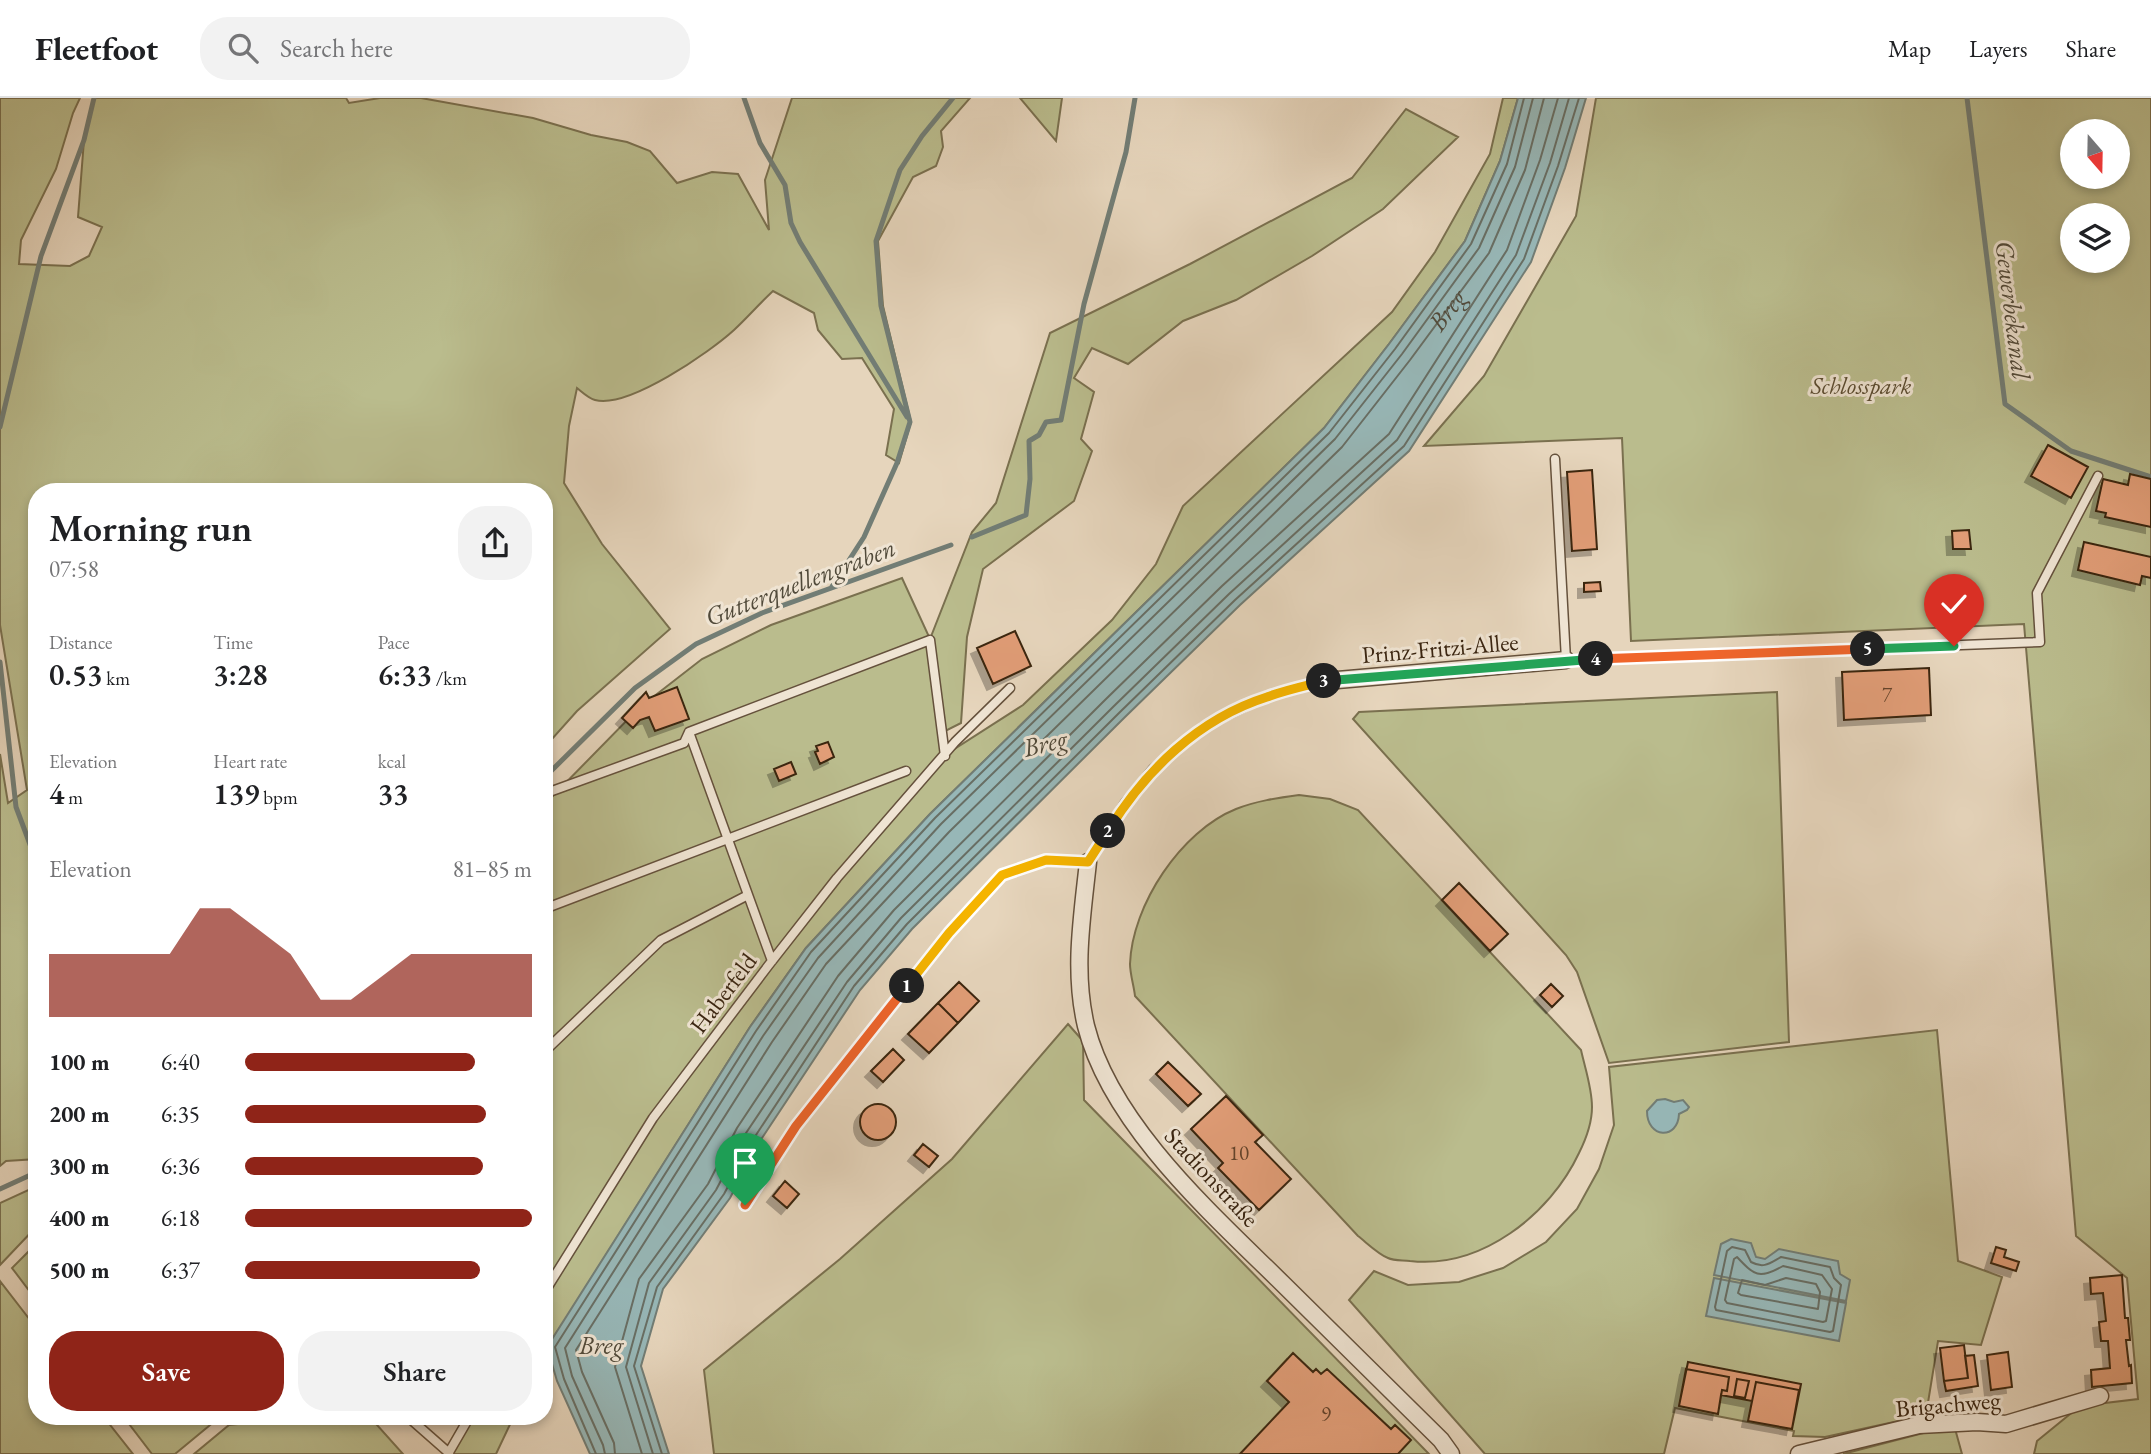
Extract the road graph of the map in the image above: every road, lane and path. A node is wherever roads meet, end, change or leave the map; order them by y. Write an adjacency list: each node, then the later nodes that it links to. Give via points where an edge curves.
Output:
1 (1555, 459): 3 (lane)
2 (2098, 476): 3 (lane, Prinz-Fritzi-Allee, via 2037,593 2040,642)
3 (1566, 660): 4 (street, Prinz-Fritzi-Allee)
4 (1326, 681): 11 (lane, Prinz-Fritzi-Allee, via 1264,697 1203,727 1153,769)
5 (1010, 688): 7 (lane, Haberfeld)
6 (689, 732): 7 (lane, via 930,640); 9 (lane, via 684,743); 10 (lane)
7 (945, 756): 14 (lane, Haberfeld, via 837,878)
8 (906, 771): 10 (lane)
9 (553, 792)
10 (727, 839): 12 (lane); 13 (lane)
11 (1088, 862): 16 (lane, via 1046,860 1002,875 949,933 796,1126); 22 (street, Stadionstraße, via 1078,939 1079,988 1086,1027 1121,1103 1199,1202)
12 (748, 895): 14 (lane); 15 (lane, via 661,940)
13 (553, 906)
14 (772, 961): 17 (lane, Haberfeld, via 653,1118)
15 (553, 1043)
16 (745, 1205)
17 (553, 1279)
18 (2101, 1396): 23 (street, Brigachweg, via 2006,1424 1919,1426)
19 (417, 1425): 21 (lane)
20 (465, 1425): 21 (lane)
21 (449, 1454)
22 (1451, 1454)
23 (1799, 1454)

